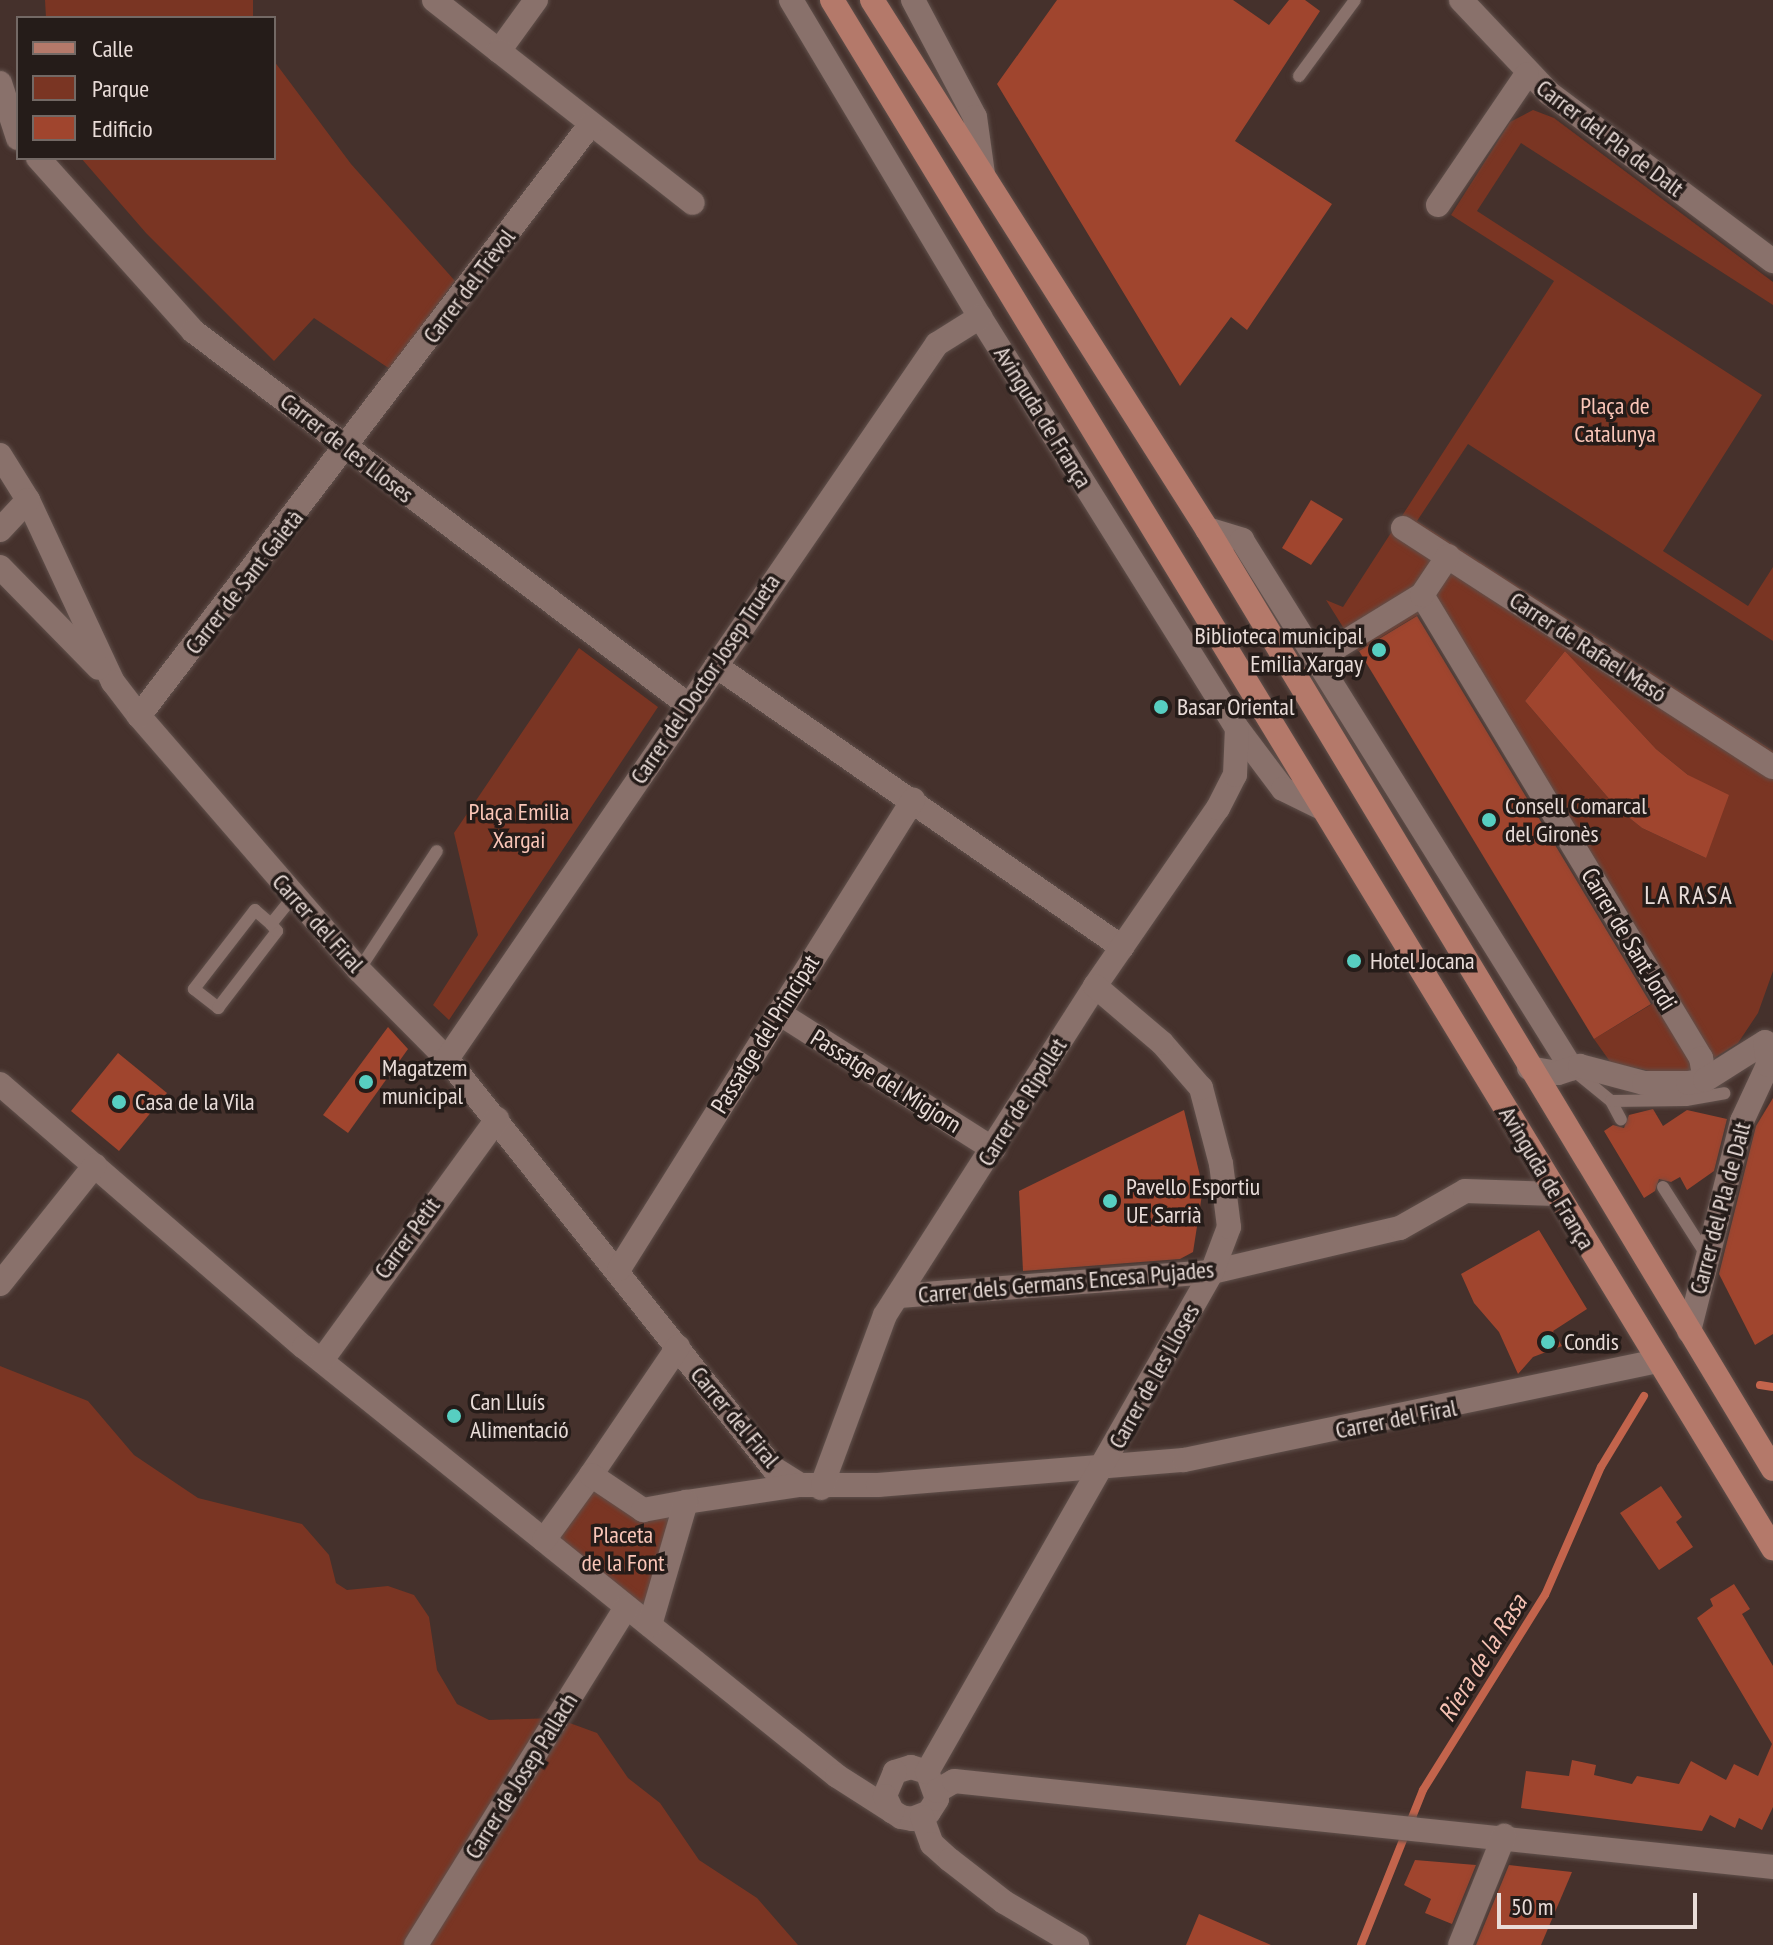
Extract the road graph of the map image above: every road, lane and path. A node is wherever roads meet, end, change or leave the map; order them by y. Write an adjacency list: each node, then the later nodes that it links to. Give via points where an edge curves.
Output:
1 (434, 0): 9 (street)
2 (536, 0): 9 (street)
3 (791, 0): 20 (street, Avinguda de França)
4 (832, 0): 38 (main road, Avinguda de França)
5 (872, 0): 16 (main road, Avinguda de França)
6 (913, 0): 16 (street, Avinguda de França, via 975,117)
7 (1355, 0): 11 (lane)
8 (1461, 0): 10 (street, Carrer del Pla de Dalt)
9 (499, 51): 13 (street)
10 (1527, 74): 18 (street); 19 (street, Carrer del Pla de Dalt)
11 (1299, 76)
12 (0, 83): 14 (street)
13 (590, 125): 17 (street); 21 (street, Carrer del Trèvol)
14 (16, 133)
15 (40, 160): 21 (street, Carrer de les Lloses, via 193,331)
16 (983, 174): 25 (main road, Avinguda de França)
17 (693, 203)
18 (1438, 205)
19 (1773, 261)
20 (980, 317): 31 (street, Carrer del Doctor Josep Trueta, via 937,344); 35 (street, Avinguda de França)
21 (348, 447): 33 (street, Carrer de les Lloses); 34 (street, Carrer de Sant Gaietà)
22 (0, 455): 23 (street, Carrer del Firal)
23 (28, 500): 26 (street); 32 (street, Carrer del Firal)
24 (1403, 528): 27 (street, Carrer de Rafael Masó)
25 (1207, 529): 30 (street, via 1242,540); 41 (main road, Avinguda de França)
26 (0, 530)
27 (1448, 556): 29 (street); 36 (street, Carrer de Rafael Masó)
28 (0, 567): 32 (street, Carrer del Firal)
29 (1422, 595): 30 (street); 53 (street, Carrer de Sant Jordi)
30 (1319, 658): 39 (street)
31 (716, 666): 33 (street, Carrer del Doctor Josep Trueta); 37 (street)
32 (113, 682): 34 (street, Carrer del Firal)
33 (687, 704): 49 (street, Carrer del Doctor Josep Trueta)
34 (139, 716): 42 (street, Carrer del Firal)
35 (1237, 728): 38 (street, Avinguda de França, via 1283,789); 44 (street, Carrer de Ripollet, via 1235,775 1218,808)
36 (1773, 767)
37 (913, 800): 44 (street); 47 (street, Passatge del Principat)
38 (1322, 808): 61 (main road, Avinguda de França)
39 (1434, 845): 41 (street); 51 (street)
40 (437, 851): 45 (lane)
41 (1425, 895): 50 (main road, Avinguda de França)
42 (294, 896): 43 (lane); 45 (street, Carrer del Firal)
43 (271, 924): 43 (lane, via 277,931 218,1008 194,989 255,910)
44 (1122, 947): 46 (street, Carrer de Ripollet)
45 (359, 970): 49 (street, Carrer del Firal)
46 (1095, 986): 58 (street, Carrer de Ripollet); 64 (street, Carrer de les Lloses, via 1162,1043 1201,1088 1221,1164 1229,1227)
47 (779, 1013): 58 (street, Passatge del Migjorn); 63 (street, Passatge del Principat)
48 (1770, 1050): 53 (street); 55 (street, Carrer del Pla de Dalt)
49 (447, 1059): 56 (street, Carrer del Firal)
50 (1529, 1068): 51 (street, Avinguda de França, via 1558,1073); 67 (main road, Avinguda de França)
51 (1572, 1069): 53 (street, Avinguda de França, via 1580,1066 1644,1083); 54 (lane)
52 (0, 1084): 59 (street)
53 (1715, 1086): 54 (lane, via 1686,1100); 55 (lane)
54 (1611, 1101): 57 (lane)
55 (1748, 1108): 62 (street, Carrer del Pla de Dalt)
56 (497, 1119): 63 (street, Carrer del Firal); 69 (street, Carrer Petit)
57 (1621, 1120)
58 (993, 1149): 66 (street, Carrer de Ripollet)
59 (95, 1165): 65 (street); 69 (street)
60 (1663, 1187): 62 (lane)
61 (1556, 1194): 64 (street, Carrer dels Germans Encesa Pujades, via 1465,1191 1400,1228); 70 (main road, Avinguda de França)
62 (1705, 1253): 67 (street, Carrer del Pla de Dalt)
63 (619, 1269): 68 (street, Carrer del Firal)
64 (1212, 1272): 66 (street, Carrer dels Germans Encesa Pujades); 71 (street, Carrer de les Lloses)
65 (0, 1284)
66 (898, 1296): 74 (street, Carrer de Ripollet)
67 (1689, 1331): 72 (main road, Avinguda de França)
68 (678, 1347): 73 (street); 74 (street, Carrer del Firal, via 773,1468)
69 (322, 1360): 76 (street)
70 (1658, 1361): 71 (street, Carrer del Firal, via 1229,1452); 77 (main road, Avinguda de França)
71 (1103, 1469): 74 (street, Carrer del Firal); 80 (street, Carrer de les Lloses)
72 (1773, 1469)
73 (591, 1475): 75 (street, via 643,1510); 76 (street)
74 (810, 1487): 75 (street)
75 (686, 1502): 79 (street)
76 (544, 1540): 78 (street)
77 (1773, 1548)
78 (626, 1607): 79 (street); 85 (street, Carrer de Josep Pallach)
79 (650, 1625): 81 (street, via 837,1776)
80 (932, 1782): 81 (street, via 911,1767 895,1772 885,1796); 82 (street, via 934,1806); 83 (street)
81 (892, 1811): 82 (street)
82 (922, 1817): 86 (street, via 932,1844 950,1860 1004,1902)
83 (1504, 1836): 84 (street); 87 (street)
84 (1773, 1867)
85 (416, 1945)
86 (1077, 1945)
87 (1460, 1945)

